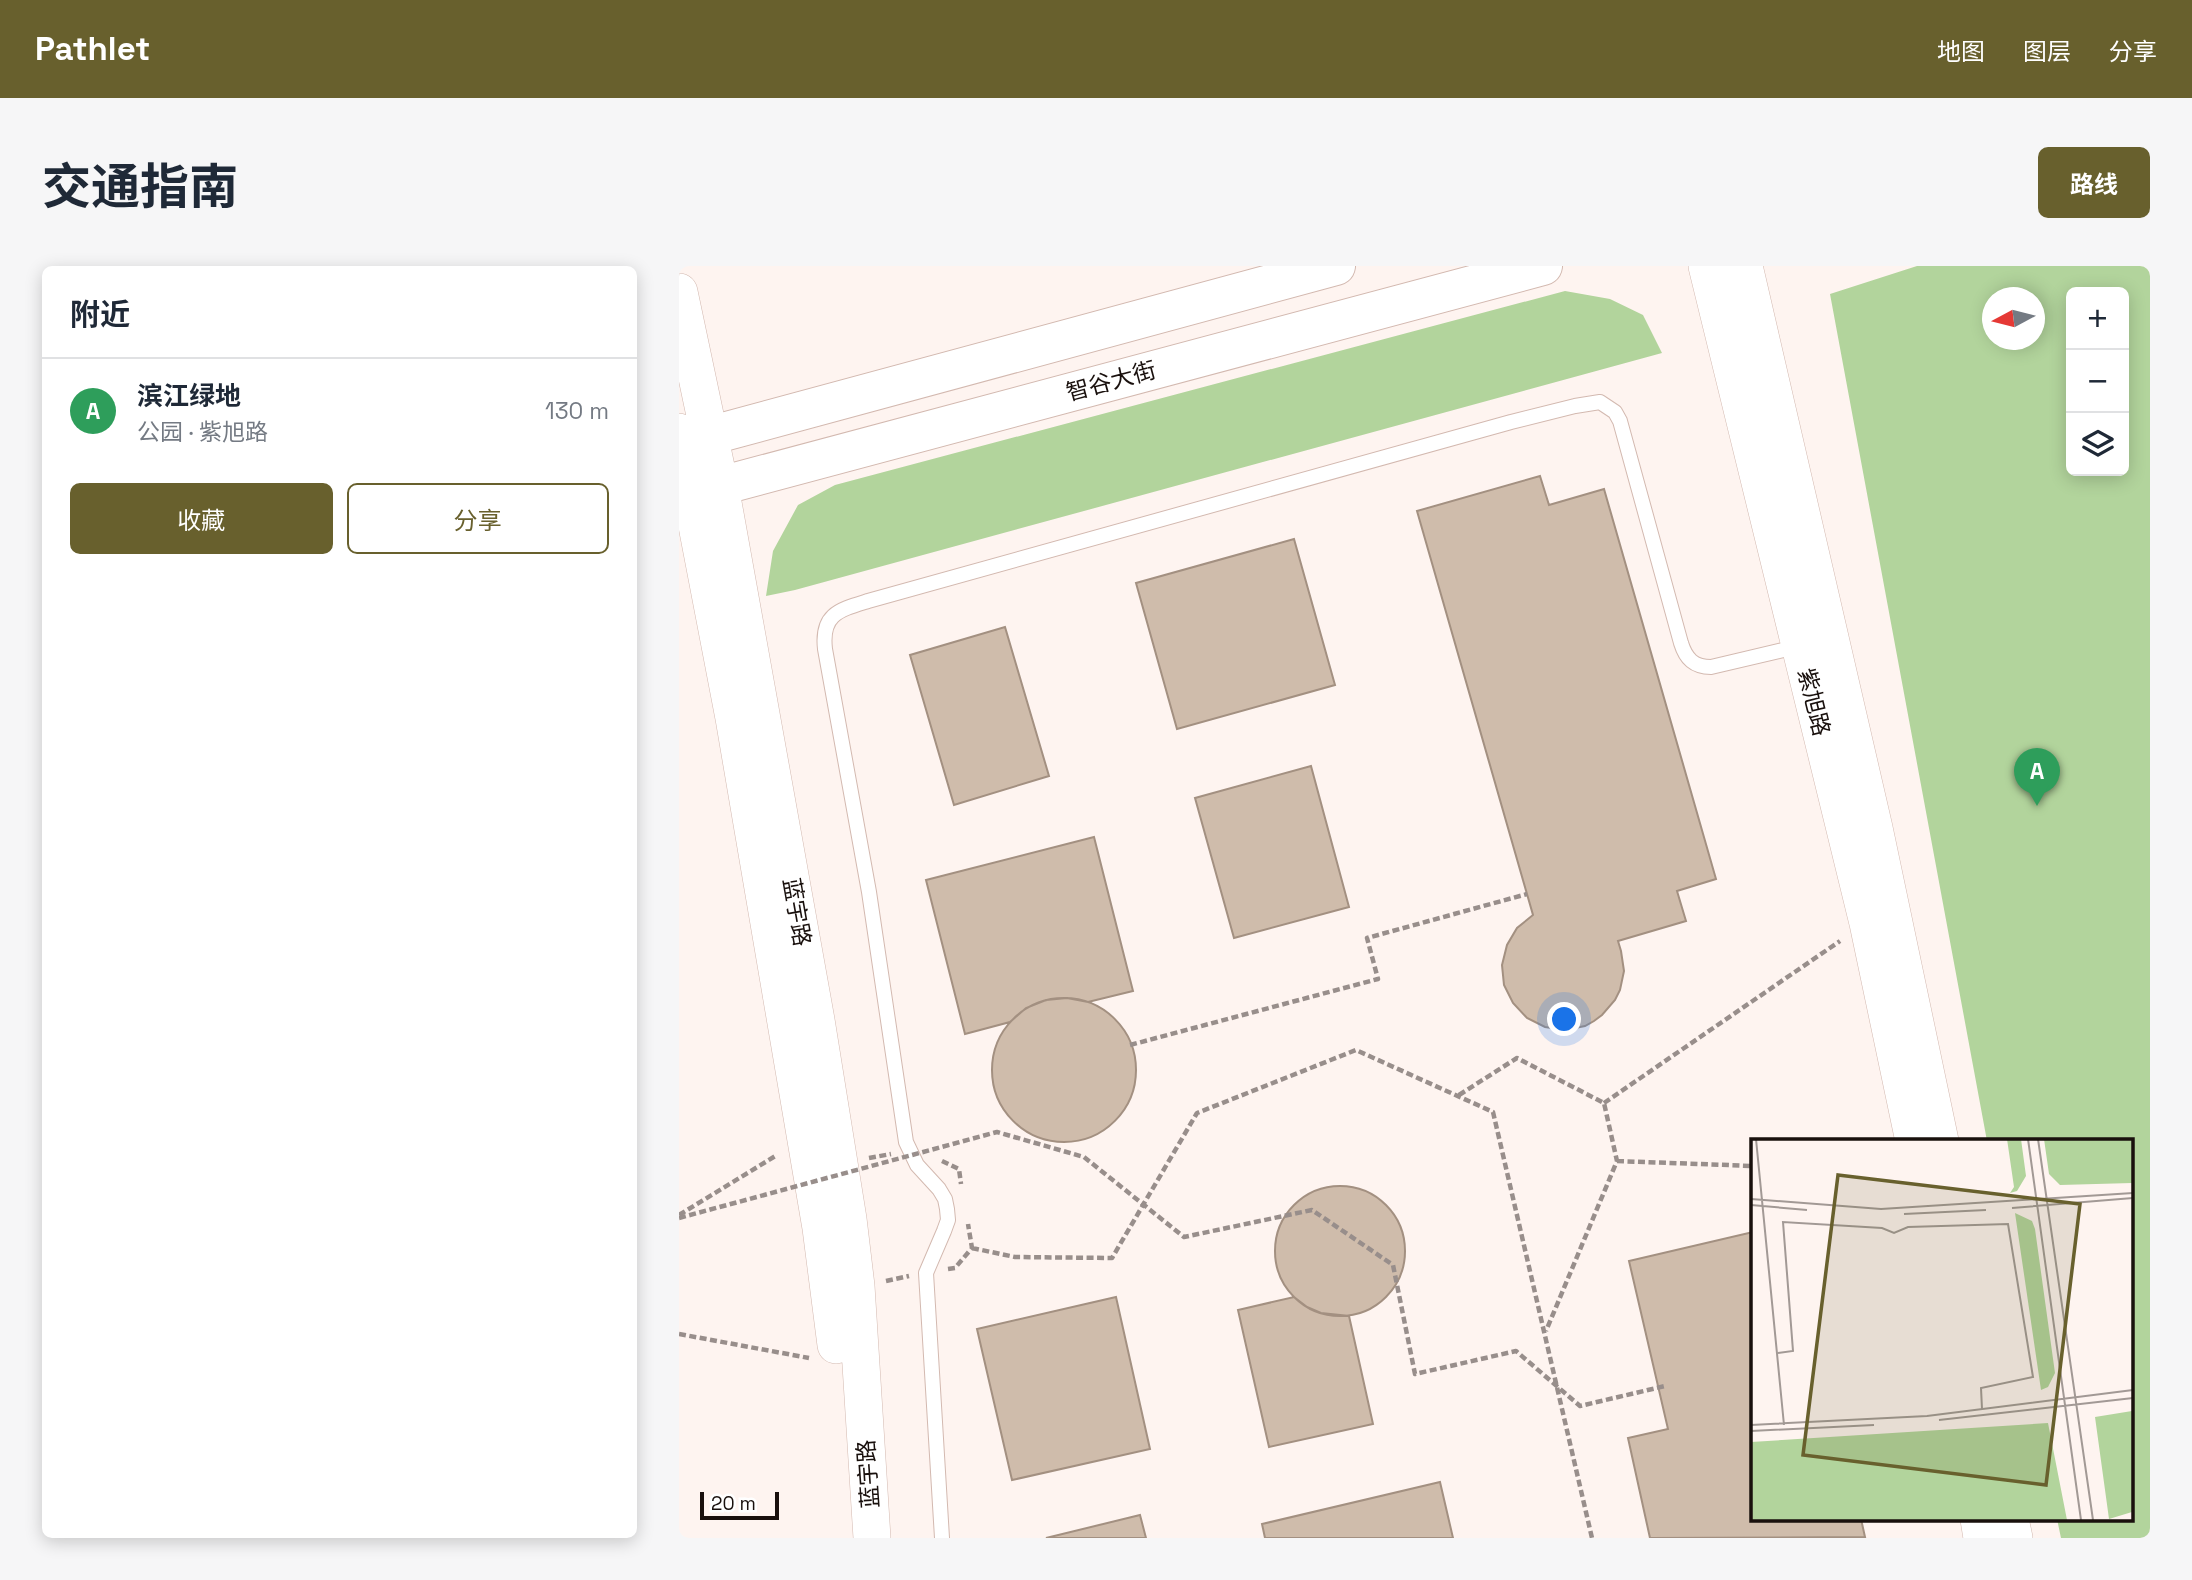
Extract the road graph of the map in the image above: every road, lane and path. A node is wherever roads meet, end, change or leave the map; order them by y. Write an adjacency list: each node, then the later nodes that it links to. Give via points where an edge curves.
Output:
1 (1336, 266): 6 (main road)
2 (1543, 266): 7 (main road, 智谷大街)
3 (1707, 266): 8 (main road, 紫旭路)
4 (1744, 266): 16 (main road, 紫旭路, via 1874,828)
5 (679, 292): 6 (main road, 蓝宇路)
6 (687, 439): 7 (main road, 蓝宇路)
7 (697, 492): 14 (main road, 蓝宇路); 25 (main road, 蓝宇路, via 816,1020)
8 (1800, 646): 10 (main road, 紫旭路); 24 (lane, via 1711,667 1699,667 1690,660 1681,643 1620,421 1600,402 1497,425 868,601 833,615 825,629 825,649 869,892 906,1142 917,1165 939,1189 947,1209 948,1220)
9 (1527, 894): 11 (path, via 1367,937 1378,979)
10 (1868, 923): 13 (path); 15 (main road, 紫旭路)
11 (1130, 1045)
12 (1458, 1096): 13 (path, via 1517,1058); 23 (path, via 1356,1050 1198,1113 1112,1258 1015,1257); 26 (path, via 1493,1112)
13 (1604, 1103): 18 (path)
14 (806, 1138): 21 (path); 28 (main road, 蓝宇路)
15 (1913, 1139)
16 (1940, 1139)
17 (863, 1159): 20 (path, via 916,1149 958,1169)
18 (1618, 1161): 19 (path); 26 (path)
19 (1751, 1166)
20 (963, 1195)
21 (679, 1216): 29 (path, bridge, via 997,1132 1084,1157 1184,1237 1313,1210 1393,1265 1415,1374 1515,1351 1580,1406)
22 (968, 1222): 23 (path)
23 (972, 1248): 24 (path, via 955,1268)
24 (926, 1273): 25 (path); 34 (lane)
25 (856, 1286): 33 (main road, 蓝宇路)
26 (1545, 1332): 35 (path)
27 (679, 1334): 28 (path)
28 (837, 1363): 32 (main road, 蓝宇路)
29 (1665, 1386)
30 (1979, 1520): 36 (main road)
31 (2010, 1520): 37 (main road)
32 (848, 1538)
33 (872, 1538)
34 (942, 1538)
35 (1593, 1538)
36 (1982, 1538)
37 (2014, 1538)

